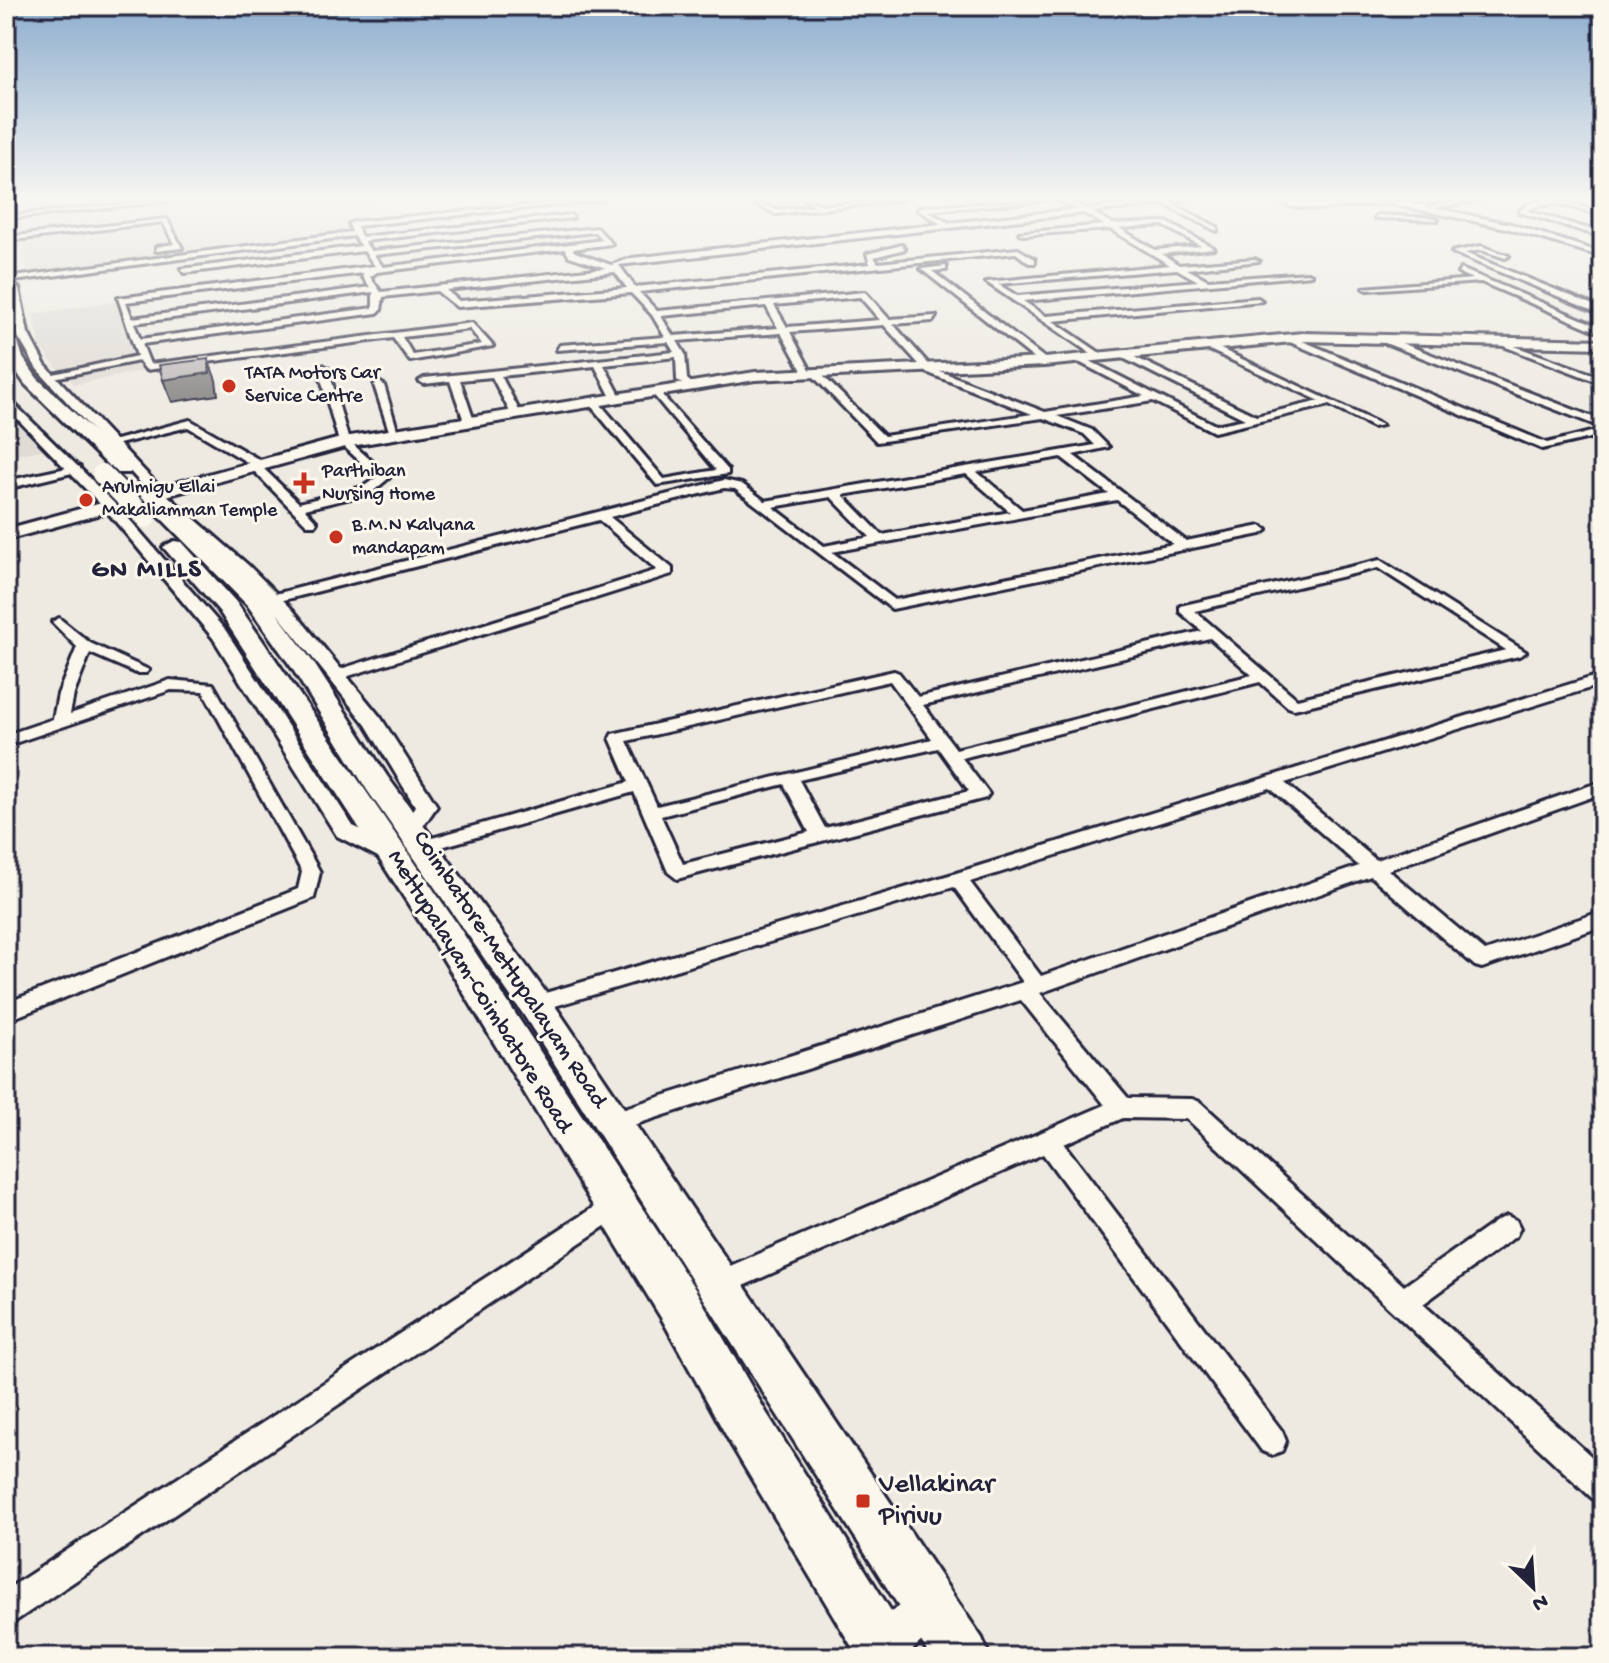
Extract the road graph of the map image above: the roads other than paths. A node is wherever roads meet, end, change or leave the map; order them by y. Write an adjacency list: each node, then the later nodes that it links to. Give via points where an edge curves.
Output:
1 (43, 278): 15 (street)
2 (296, 278): 30 (street, via 121,300)
3 (367, 278): 20 (street)
4 (522, 278): 13 (street)
5 (624, 278): 19 (street)
6 (753, 278): 19 (street)
7 (936, 278): 49 (street)
8 (1045, 278): 22 (street, via 990,282)
9 (1197, 278): 16 (street)
10 (1275, 278): 16 (street)
11 (1477, 278): 14 (street)
12 (1519, 278): 26 (street)
13 (514, 281): 18 (street, via 464,282); 21 (street)
14 (1485, 281): 17 (street); 34 (street)
15 (6, 283): 56 (street, via 14,288 29,350)
16 (1207, 283): 22 (street); 24 (street)
17 (1367, 288)
18 (440, 289): 20 (street); 21 (street, via 457,304)
19 (633, 290): 21 (street); 27 (street)
20 (377, 292): 30 (street); 39 (street, via 377,310)
21 (526, 299)
22 (1014, 299): 29 (street)
23 (1258, 301): 24 (street)
24 (1236, 302): 29 (street)
25 (769, 303): 27 (street); 31 (street, via 862,294); 33 (street)
26 (1603, 312)
27 (655, 314): 38 (street)
28 (933, 318): 31 (street)
29 (1042, 319): 46 (street)
30 (129, 321): 39 (street)
31 (887, 322): 33 (street); 52 (street)
32 (6, 326): 53 (highway)
33 (783, 330): 38 (street); 55 (street)
34 (1603, 331)
35 (396, 335): 35 (street, via 472,326 488,346 410,358); 47 (street, via 146,367)
36 (1288, 338): 37 (main road); 42 (main road); 74 (street, via 1546,447)
37 (1383, 339): 40 (main road); 74 (street)
38 (668, 340): 43 (street); 44 (street)
39 (137, 342): 47 (street)
40 (1501, 342): 41 (main road); 59 (street)
41 (1603, 344)
42 (1208, 346): 45 (main road); 67 (street)
43 (560, 348)
44 (680, 354): 50 (street); 61 (street, via 682,380)
45 (1124, 355): 46 (main road); 71 (street)
46 (1100, 357): 48 (main road)
47 (142, 358): 56 (street)
48 (1080, 359): 49 (main road); 64 (street)
49 (1044, 362): 52 (main road)
50 (598, 363): 54 (street); 63 (street)
51 (323, 368): 76 (street)
52 (929, 370): 55 (main road); 70 (street)
53 (14, 372): 102 (highway, Mettupalayam-Coimbatore Road, bridge, via 228,607)
54 (495, 374): 57 (street); 69 (street)
55 (812, 374): 61 (main road); 70 (street, via 881,440)
56 (49, 376): 77 (street)
57 (454, 378): 58 (street); 72 (street)
58 (424, 381)
59 (1603, 381)
60 (379, 385): 75 (street)
61 (690, 386): 62 (main road)
62 (656, 391): 63 (main road); 66 (street, via 724,472 661,483)
63 (616, 397): 66 (main road)
64 (1154, 398): 70 (street); 71 (street, via 1214,429)
65 (6, 400): 80 (street)
66 (592, 401): 69 (main road)
67 (1330, 402): 71 (street); 73 (street)
68 (1082, 412): 70 (street)
69 (516, 414): 72 (main road)
70 (1047, 414): 78 (street, via 1088,432 1103,447)
71 (1256, 420)
72 (469, 421): 75 (main road)
73 (1377, 425)
74 (1601, 432)
75 (395, 434): 76 (main road)
76 (344, 442): 79 (main road); 88 (street, via 384,477 367,490)
77 (111, 443): 79 (street, via 190,423); 83 (street)
78 (1064, 454): 81 (street); 85 (street)
79 (259, 466): 83 (main road); 88 (street)
80 (76, 469): 82 (street); 87 (street)
81 (968, 470): 84 (street); 89 (street)
82 (6, 485)
83 (158, 493): 87 (main road); 97 (street)
84 (834, 493): 86 (street); 94 (street)
85 (1119, 496): 89 (street); 95 (street)
86 (763, 505): 90 (street, via 738,486 724,484); 96 (street)
87 (111, 507): 93 (main road); 115 (street, via 220,635 345,831)
88 (296, 507): 91 (street)
89 (1020, 514): 94 (street)
90 (601, 515): 97 (street); 102 (street, via 667,571)
91 (311, 522)
92 (1261, 530): 95 (street)
93 (6, 535)
94 (880, 540): 96 (street)
95 (1184, 546): 96 (street, via 892,605)
96 (821, 550)
97 (272, 599): 102 (street)
98 (59, 622): 100 (street)
99 (1212, 633): 103 (street); 103 (street, via 1185,609 1380,564 1519,652 1294,704); 105 (street)
100 (85, 646): 101 (street); 106 (street)
101 (141, 670)
102 (305, 673): 115 (highway, Mettupalayam-Coimbatore Road, via 348,792); 115 (street, via 374,722 426,806)
103 (1262, 677): 108 (street)
104 (1603, 679): 110 (street)
105 (914, 703): 108 (street); 111 (street, via 894,676 618,738)
106 (61, 722): 107 (street); 121 (street, via 170,685 208,687 311,872 307,893)
107 (6, 741)
108 (947, 748): 109 (street); 114 (street, via 980,794)
109 (789, 777): 113 (street); 114 (street)
110 (1273, 782): 116 (street); 117 (street)
111 (639, 785): 113 (street); 115 (street)
112 (1603, 787): 116 (street)
113 (651, 813): 114 (street, via 677,872)
114 (820, 835)
115 (409, 842): 120 (highway, Coimbatore-Mettupalayam Road); 125 (highway, Mettupalayam-Coimbatore Road)
116 (1373, 867): 118 (street, via 1482,960); 119 (street)
117 (958, 879): 119 (street); 120 (street)
118 (1603, 918)
119 (1030, 988): 122 (street); 123 (street)
120 (535, 1004): 123 (highway, Coimbatore-Mettupalayam Road)
121 (6, 1012)
122 (1122, 1108): 124 (street); 128 (street, via 1192,1109)
123 (612, 1122): 127 (highway, Coimbatore-Mettupalayam Road)
124 (1047, 1140): 127 (street); 129 (street)
125 (614, 1206): 132 (street); 133 (highway, Mettupalayam-Coimbatore Road, via 679,1305)
126 (1507, 1228): 128 (street)
127 (718, 1284): 131 (highway, Coimbatore-Mettupalayam Road)
128 (1403, 1303): 130 (street)
129 (1272, 1441)
130 (1603, 1487)
131 (930, 1605): 133 (street); 134 (highway, Coimbatore-Mettupalayam Road)
132 (6, 1609)
133 (883, 1654)
134 (963, 1657)

